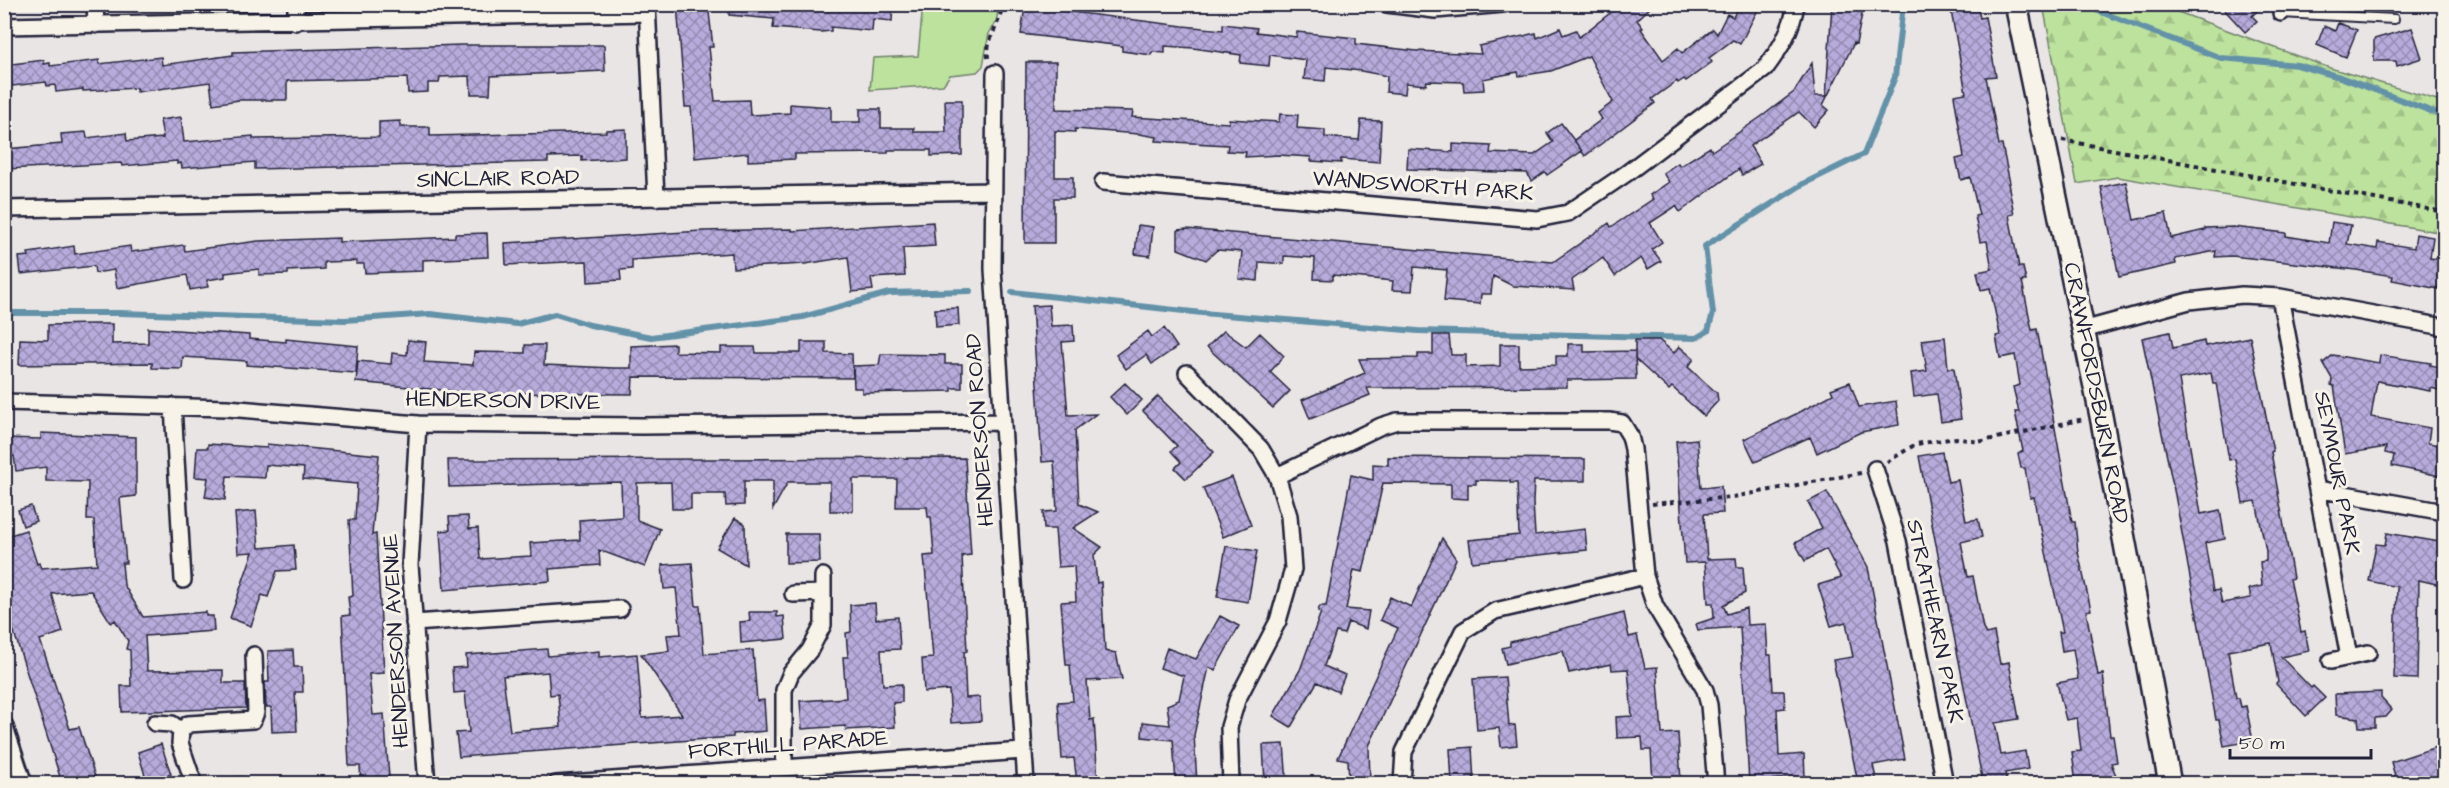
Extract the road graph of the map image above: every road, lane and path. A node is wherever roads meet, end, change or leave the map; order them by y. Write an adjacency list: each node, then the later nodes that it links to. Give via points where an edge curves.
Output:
1 (95, 4): 13 (street)
2 (296, 4): 12 (street)
3 (1002, 4): 15 (path, via 1000,23 988,39 987,57)
4 (1388, 4): 5 (street, via 1435,10)
5 (1503, 4)
6 (1796, 4): 17 (street, WANDSWORTH PARK, via 1791,27 1764,69 1568,213 1537,219)
7 (2016, 4): 16 (main road, CRAWFORDSBURN ROAD)
8 (647, 9): 10 (street); 19 (street)
9 (2281, 9): 11 (lane)
10 (476, 11): 12 (street)
11 (2394, 19)
12 (296, 22): 13 (street)
13 (96, 25): 14 (street)
14 (4, 26)
15 (995, 73): 18 (street, HENDERSON ROAD)
16 (2042, 137): 21 (path); 24 (main road, CRAWFORDSBURN ROAD)
17 (1103, 182)
18 (992, 191): 19 (street, SINCLAIR ROAD); 28 (street, HENDERSON ROAD)
19 (656, 198): 20 (street, SINCLAIR ROAD)
20 (4, 209)
21 (2445, 212)
22 (2280, 297): 23 (street); 24 (street, via 2242,295 2189,302); 32 (street, SEYMOUR PARK)
23 (2445, 327)
24 (2083, 330): 61 (main road, CRAWFORDSBURN ROAD)
25 (1187, 373): 31 (street, via 1261,449)
26 (4, 402): 27 (street, HENDERSON DRIVE)
27 (173, 406): 29 (street, HENDERSON DRIVE); 36 (street)
28 (1002, 422): 29 (street, HENDERSON DRIVE); 48 (street, HENDERSON ROAD)
29 (418, 424): 40 (street, HENDERSON AVENUE, via 410,565)
30 (1875, 469): 60 (street, STRATHEARN PARK, via 1898,541)
31 (1277, 476): 35 (street, via 1397,422 1622,423 1633,449); 57 (street, via 1289,516 1293,569 1278,621 1237,700 1229,727)
32 (2317, 489): 33 (street); 43 (street, SEYMOUR PARK)
33 (2445, 512)
34 (823, 576): 37 (street)
35 (1646, 576): 58 (street, via 1495,611 1463,631 1404,752); 59 (street, via 1655,606 1705,690)
36 (183, 580)
37 (823, 592): 38 (street); 49 (street, via 820,631 784,690)
38 (793, 594)
39 (620, 609): 40 (street)
40 (414, 623): 54 (street, HENDERSON AVENUE)
41 (2368, 653): 43 (street)
42 (254, 655): 47 (street, via 253,720 188,724)
43 (2349, 657): 44 (street)
44 (2331, 661)
45 (155, 723): 47 (street, via 172,724)
46 (4, 724): 51 (street)
47 (181, 731): 52 (street, via 180,743)
48 (1023, 751): 49 (street, FORTHILL PARADE); 56 (street, HENDERSON ROAD)
49 (784, 768): 55 (street, FORTHILL PARADE)
50 (240, 782): 53 (lane)
51 (24, 783)
52 (194, 783)
53 (226, 783)
54 (427, 783)
55 (556, 783)
56 (1026, 783)
57 (1231, 783)
58 (1402, 783)
59 (1716, 783)
60 (1945, 783)
61 (2170, 783)

